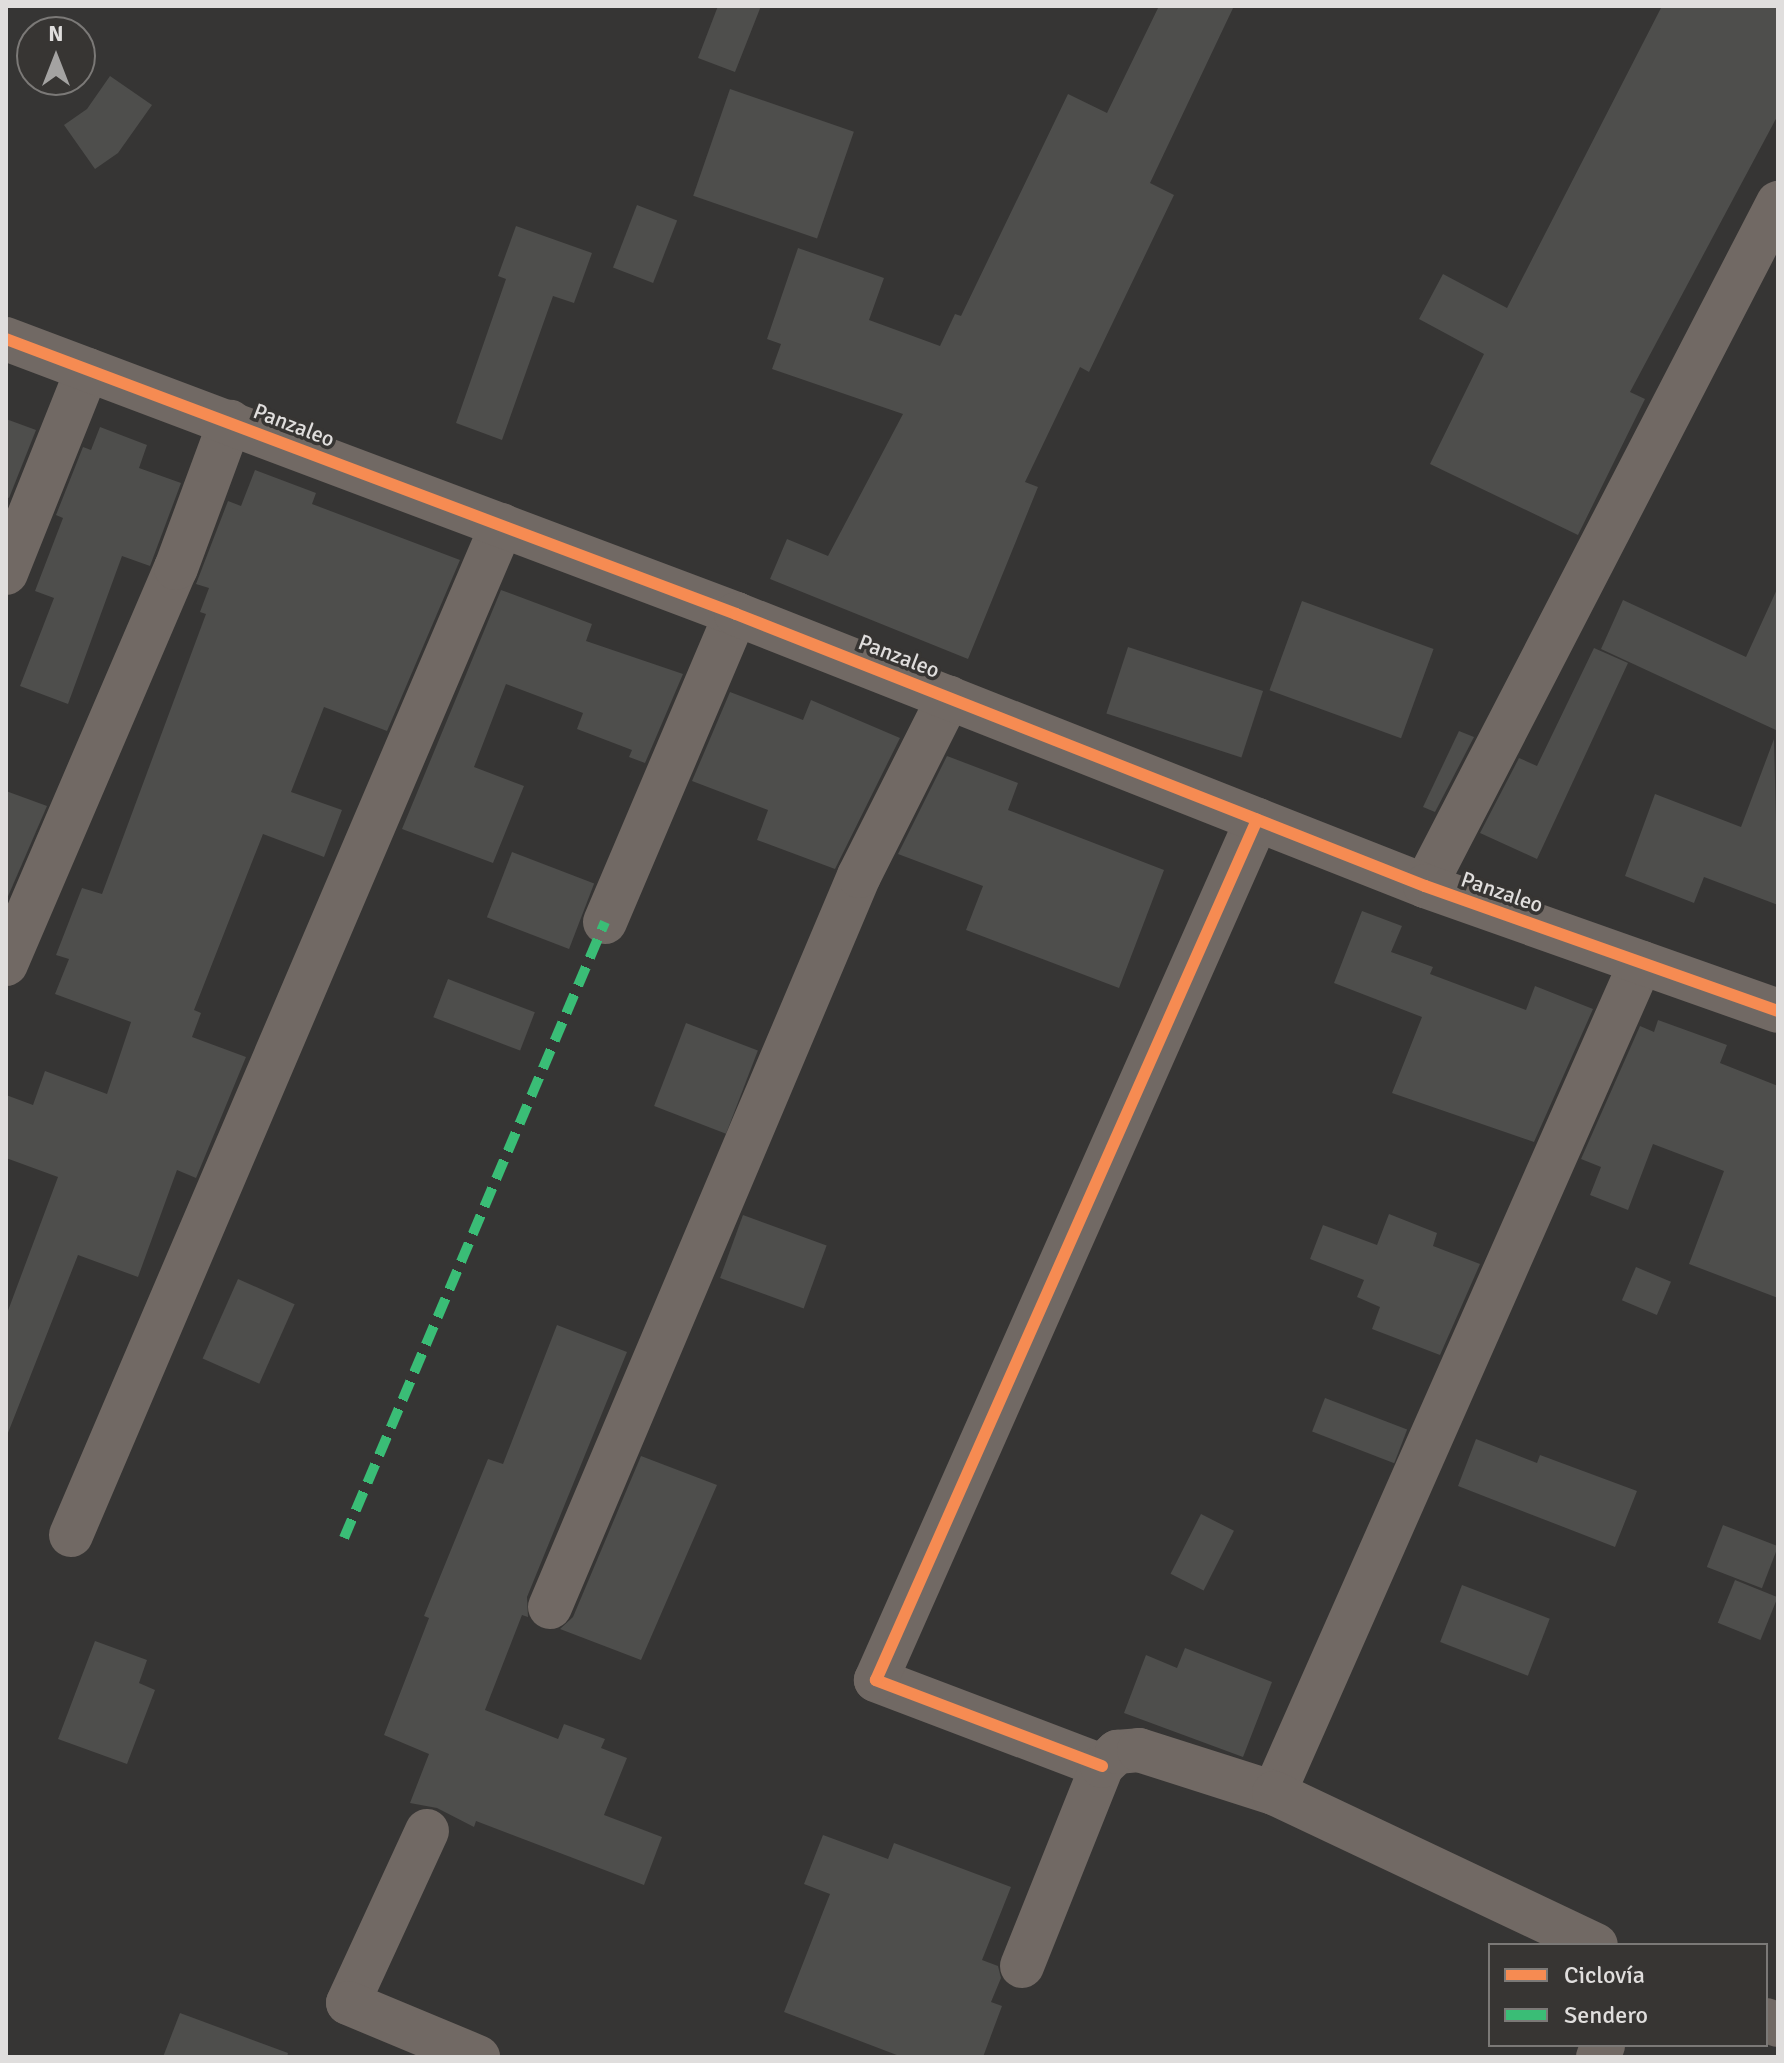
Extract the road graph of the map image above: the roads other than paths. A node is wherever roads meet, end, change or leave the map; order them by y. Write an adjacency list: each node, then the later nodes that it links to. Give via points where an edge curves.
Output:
1 (1778, 203): 10 (street)
2 (6, 339): 3 (street, Panzaleo)
3 (87, 370): 4 (street, Panzaleo); 6 (street)
4 (230, 422): 5 (street, Panzaleo); 13 (street, via 176,568)
5 (502, 525): 7 (street, Panzaleo); 15 (street)
6 (6, 573)
7 (736, 614): 8 (street, Panzaleo); 11 (street)
8 (949, 697): 9 (street, Panzaleo); 16 (street, via 859,876)
9 (1257, 820): 10 (street, Panzaleo); 17 (street, via 876,1680)
10 (1425, 886): 12 (street, Panzaleo)
11 (605, 922)
12 (1641, 962): 14 (street, Panzaleo); 18 (street)
13 (6, 964)
14 (1778, 1011)
15 (71, 1535)
16 (550, 1607)
17 (1102, 1766): 18 (street, via 1117,1752 1139,1750); 21 (street)
18 (1274, 1793): 20 (street)
19 (427, 1831): 22 (street, via 348,2003)
20 (1592, 1943)
21 (1022, 1966)
22 (478, 2057)

